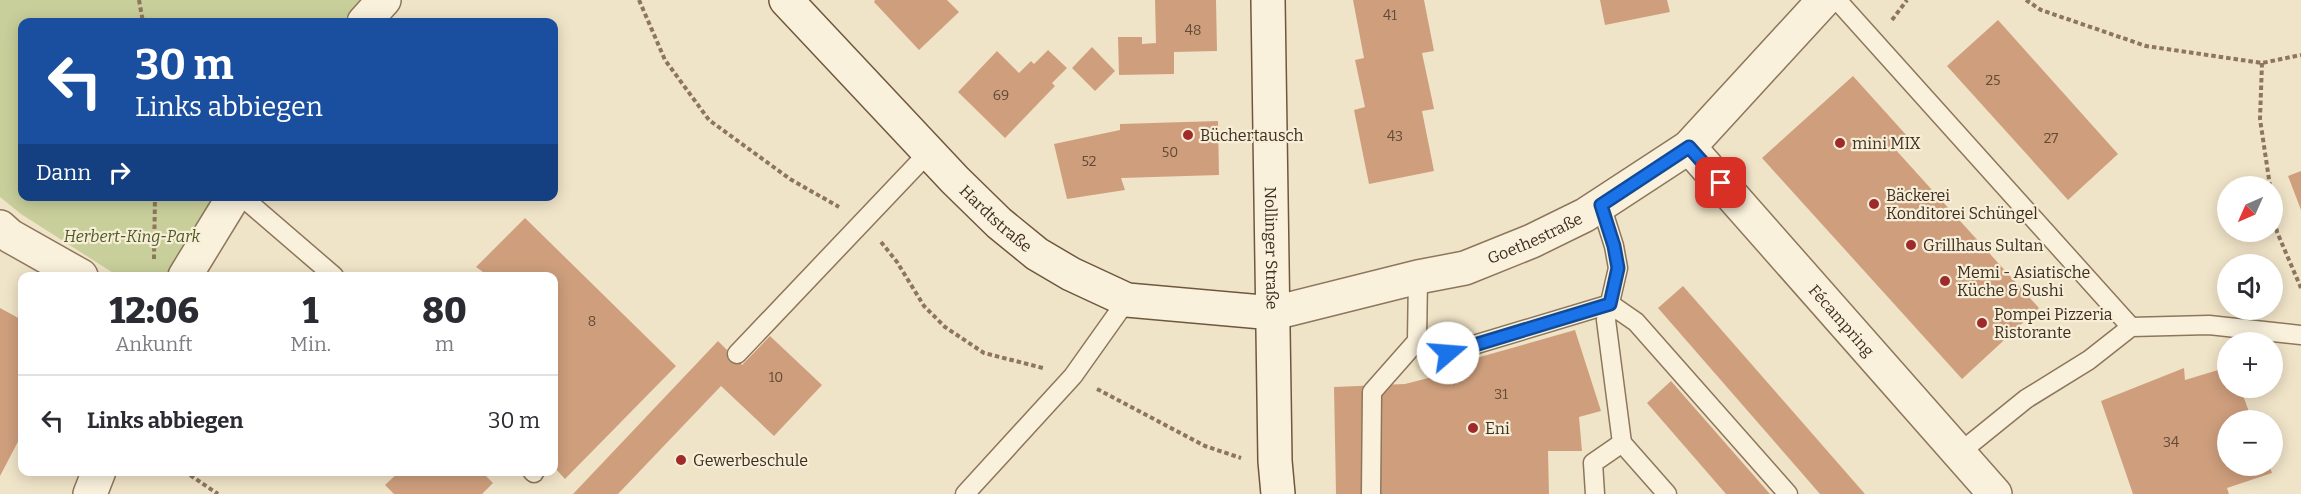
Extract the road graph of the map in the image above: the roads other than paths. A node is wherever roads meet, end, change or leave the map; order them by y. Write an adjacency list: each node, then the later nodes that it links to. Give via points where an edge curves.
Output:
1 (384, 0): 6 (street)
2 (786, 0): 8 (street, Hardtstraße)
3 (1268, 0): 19 (street, Nollinger Straße)
4 (1824, 0): 7 (street, Goethestraße)
5 (1837, 0): 20 (lane)
6 (368, 18)
7 (1689, 147): 11 (street, Goethestraße); 25 (street, Fécampring)
8 (929, 152): 17 (street, Hardtstraße, via 999,223 1037,254); 23 (lane)
9 (231, 201): 14 (street)
10 (247, 201): 15 (lane)
11 (1601, 205): 16 (street, Goethestraße, via 1532,241 1465,268); 18 (lane, via 1618,268)
12 (0, 227): 13 (street)
13 (74, 272)
14 (187, 272)
15 (329, 272)
16 (1418, 278): 19 (street, Goethestraße); 22 (lane)
17 (1127, 300): 19 (street, Hardtstraße); 28 (lane, via 1073,376)
18 (1610, 304): 22 (lane, via 1448,353); 24 (lane, via 1606,320); 33 (lane, via 1636,322)
19 (1274, 313): 29 (street, Nollinger Straße)
20 (2131, 327): 21 (lane, via 2209,325); 25 (lane, via 2089,360 2026,399)
21 (2301, 335)
22 (1417, 341): 30 (lane, via 1372,392)
23 (736, 354)
24 (1622, 443): 31 (lane, via 1593,463); 32 (lane)
25 (1958, 454): 34 (street, Fécampring)
26 (97, 476): 27 (street)
27 (90, 494)
28 (965, 494)
29 (1278, 494)
30 (1371, 494)
31 (1595, 494)
32 (1667, 494)
33 (1788, 494)
34 (1995, 494)

